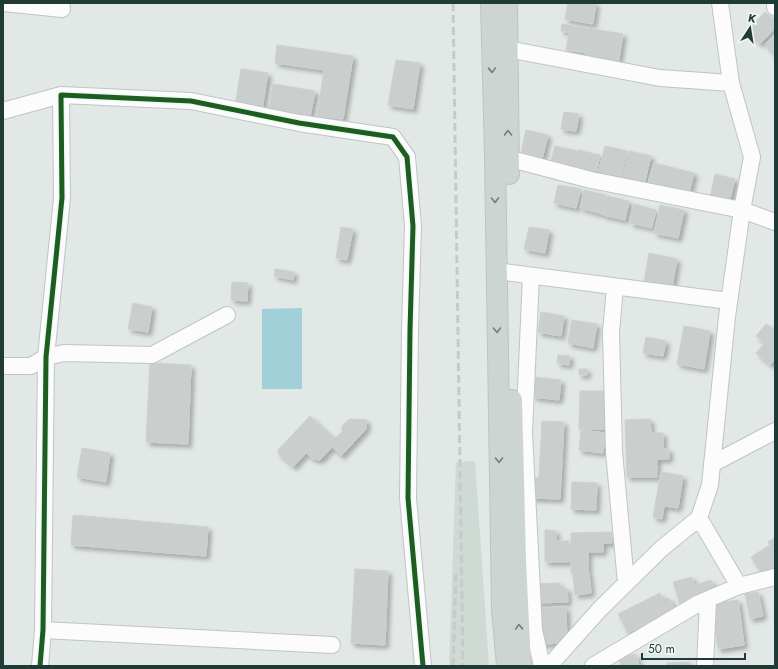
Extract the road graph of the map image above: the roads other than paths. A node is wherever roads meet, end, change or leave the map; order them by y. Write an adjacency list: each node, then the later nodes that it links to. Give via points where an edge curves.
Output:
1 (3, 3): 2 (street, via 62,9)
2 (61, 3)
3 (491, 3): 8 (main road)
4 (507, 3): 8 (main road)
5 (720, 3): 9 (street)
6 (775, 3): 7 (street)
7 (775, 7)
8 (499, 47): 9 (street, via 660,78); 12 (main road)
9 (731, 83): 13 (street, via 752,157)
10 (61, 95): 11 (street); 20 (street, via 62,198); 32 (street, via 191,101 300,123 393,137 407,157 413,226 408,498)
11 (3, 111)
12 (502, 156): 13 (street, via 591,180); 15 (main road)
13 (742, 210): 14 (street); 18 (street)
14 (775, 222)
15 (503, 272): 16 (street); 33 (main road, one-way to 33, via 502,610); 34 (main road, one-way to 15)
16 (531, 276): 17 (street); 35 (street, via 524,433 534,630)
17 (615, 286): 18 (street); 26 (street, via 611,332 614,452)
18 (729, 301): 23 (street)
19 (227, 315): 20 (street, via 152,355 64,353)
20 (46, 357): 21 (street, via 31,366); 29 (street)
21 (3, 366)
22 (775, 431): 23 (street)
23 (712, 464): 24 (street, via 710,485)
24 (699, 518): 26 (street, via 661,549); 27 (street)
25 (775, 577): 27 (street)
26 (626, 583): 36 (street, via 600,608)
27 (739, 586): 28 (street)
28 (708, 601): 37 (street, via 699,603); 38 (street)
29 (43, 630): 30 (street); 31 (street)
30 (332, 645)
31 (40, 666)
32 (423, 666)
33 (507, 666)
34 (521, 666)
35 (542, 666)
36 (549, 666)
37 (593, 666)
38 (705, 666)

